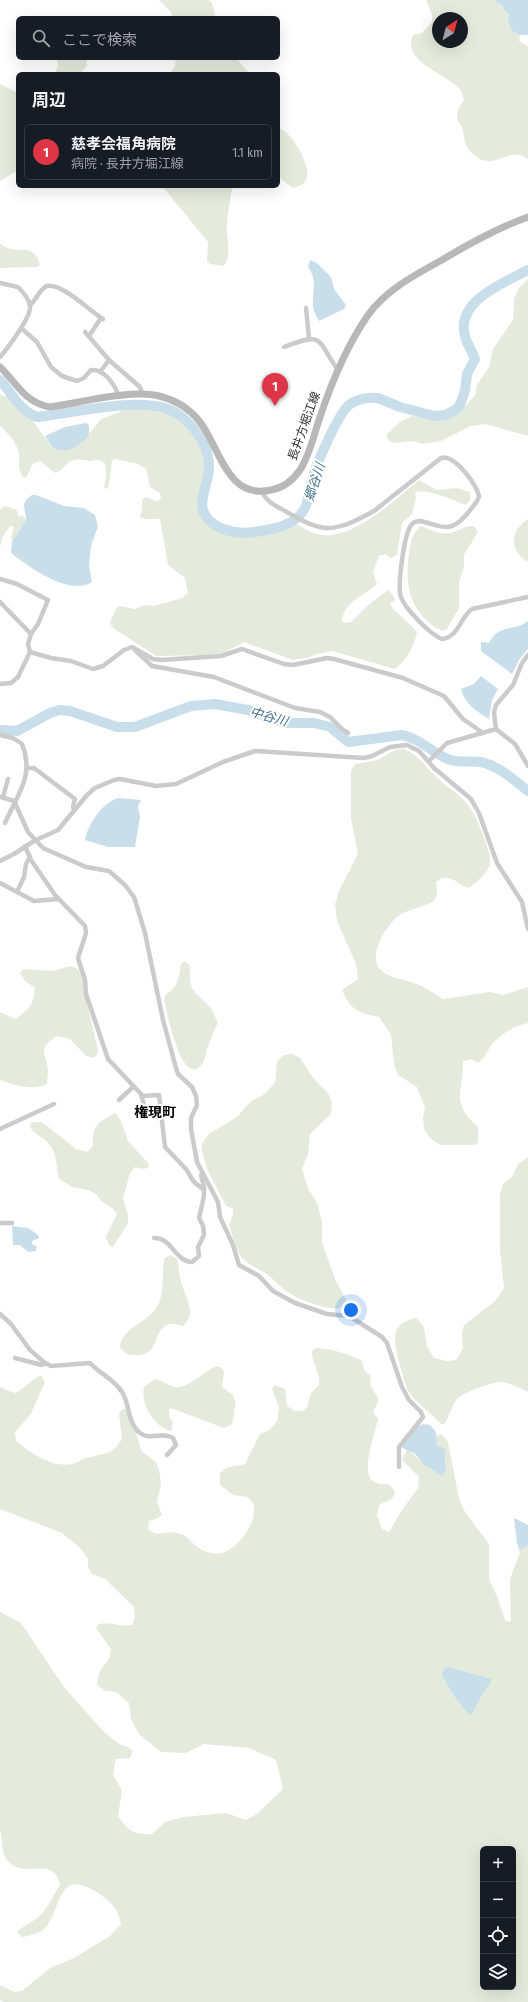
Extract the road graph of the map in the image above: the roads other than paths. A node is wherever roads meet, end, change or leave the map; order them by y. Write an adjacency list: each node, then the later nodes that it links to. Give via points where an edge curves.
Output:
1 (528, 217): 11 (main road, 長井方堀江線, via 484,235 393,289 376,304)
2 (0, 283): 3 (street, via 18,287)
3 (30, 305): 5 (street); 9 (street, via 44,288 49,286 81,302 102,318 87,334)
4 (306, 308): 6 (street)
5 (20, 328): 8 (street); 12 (street, via 37,342 51,367 62,376 77,381 91,370)
6 (309, 338): 7 (street); 11 (street, via 322,344)
7 (284, 347)
8 (0, 357)
9 (109, 360): 12 (street); 13 (street, via 140,387)
10 (0, 367): 14 (main road, 長井方堀江線, via 25,397 41,406 50,407)
11 (337, 369): 15 (main road, 長井方堀江線, via 302,466 288,483 276,489)
12 (100, 372): 14 (street, via 111,381)
13 (143, 395): 14 (main road, 長井方堀江線); 15 (main road, 長井方堀江線, via 167,399 187,410 206,430 222,464 232,478 244,487)
14 (119, 397)
15 (262, 491): 17 (street, via 268,501 295,517 318,528 327,529 363,517 441,458 448,457 456,462 475,485 479,497 461,521 453,527 420,521 410,526 399,584 402,600 442,639 453,635 472,609)
16 (0, 579): 19 (street, via 17,584 48,600)
17 (528, 597)
18 (0, 602): 19 (street)
19 (31, 634): 21 (street, via 28,644)
20 (132, 647): 21 (street, via 103,666 93,669); 25 (street, via 152,666 214,677 295,708 320,712); 26 (street, via 153,659 161,660 221,656 242,649 276,662 293,665 327,658 341,660 403,678 438,692 464,719)
21 (30, 652): 23 (street, via 15,681)
22 (528, 654): 24 (street, via 513,684 496,705)
23 (0, 684)
24 (496, 729): 26 (street); 29 (street, via 515,744)
25 (348, 733)
26 (483, 733): 28 (street, via 453,741 440,749)
27 (0, 735): 30 (street, via 14,738 22,744)
28 (429, 761): 34 (street, via 419,751 401,744 364,758 255,751 222,762 176,784 156,786 114,780 95,788); 43 (street, via 476,805 497,863 522,902)
29 (528, 766)
30 (28, 768): 33 (street, via 23,786); 34 (street, via 36,769 75,799)
31 (8, 778): 32 (street)
32 (1, 797): 33 (street)
33 (14, 801): 35 (street); 36 (street, via 22,822)
34 (74, 810): 36 (street, via 58,830)
35 (5, 823)
36 (34, 841): 37 (street); 50 (street, via 49,852 86,867 109,871 134,897 145,933 176,1068 196,1096 197,1105 191,1118 191,1128)
37 (25, 846): 38 (street); 39 (street)
38 (30, 857): 41 (street); 42 (street)
39 (0, 860)
40 (0, 883): 41 (street)
41 (16, 892): 42 (street, via 38,902)
42 (58, 898): 44 (street, via 84,926 86,933 78,958 86,994 108,1059)
43 (528, 929)
44 (134, 1087): 45 (street); 46 (street)
45 (142, 1096): 48 (street); 51 (street, via 159,1095 165,1147 194,1182)
46 (119, 1100)
47 (54, 1104): 49 (street)
48 (144, 1105)
49 (0, 1129)
50 (201, 1172): 51 (street); 59 (street, via 218,1202 220,1217 239,1265 259,1276 273,1290 295,1303 327,1314 349,1316 387,1343 402,1387 423,1416 398,1449)
51 (204, 1190): 54 (street, via 199,1218 204,1234 198,1247 197,1258 192,1262 181,1260 160,1238)
52 (0, 1223): 53 (street)
53 (12, 1223)
54 (154, 1238)
55 (0, 1314): 57 (street, via 11,1324 30,1350)
56 (15, 1358): 57 (street, via 42,1365)
57 (45, 1363): 58 (street, via 51,1366 90,1363 119,1388 139,1432 146,1436 164,1435 173,1438 176,1445)
58 (167, 1455)
59 (399, 1467)

